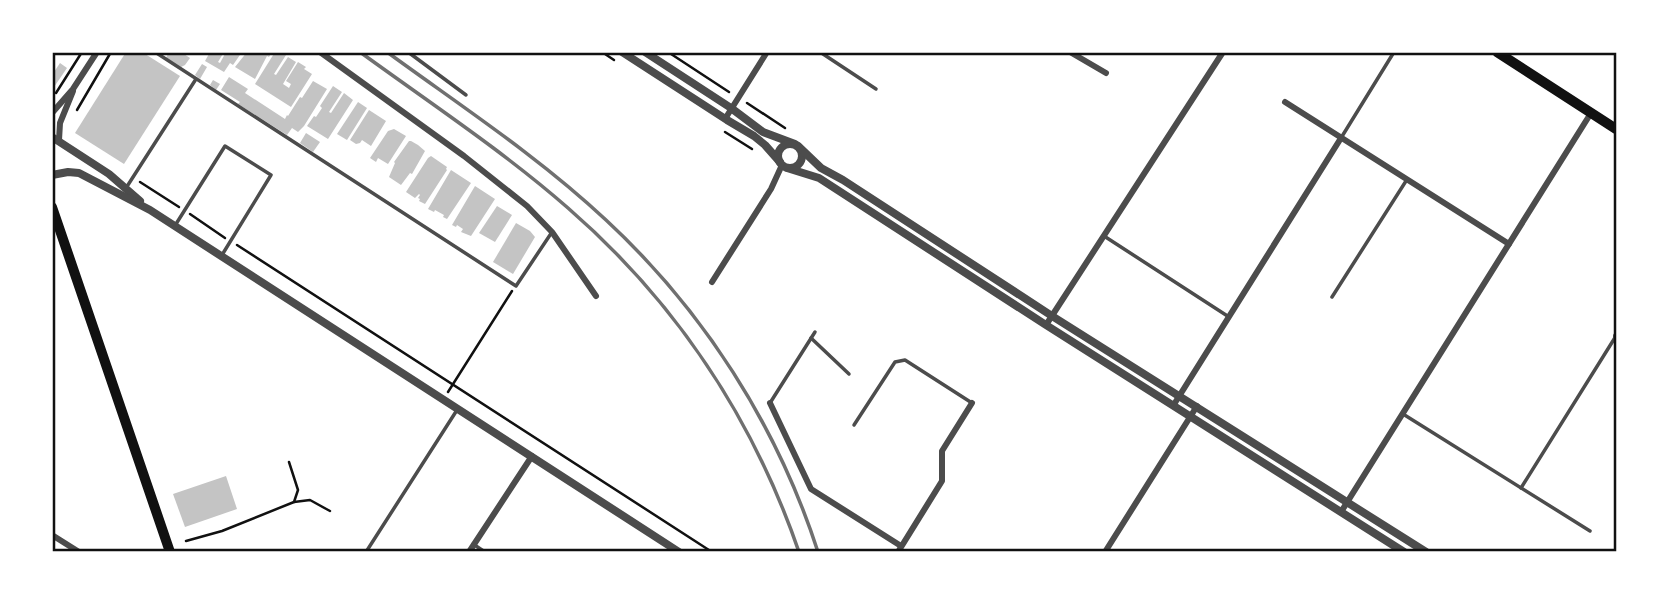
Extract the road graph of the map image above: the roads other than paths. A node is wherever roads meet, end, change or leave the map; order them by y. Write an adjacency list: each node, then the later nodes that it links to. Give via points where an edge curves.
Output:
1 (155, 52): 14 (lane)
2 (320, 52): 36 (street, via 464,156)
3 (408, 52): 17 (lane)
4 (622, 52): 22 (street)
5 (645, 52): 19 (street)
6 (766, 52): 19 (street)
7 (820, 52): 16 (lane)
8 (1070, 52): 13 (street)
9 (1223, 52): 37 (street)
10 (1394, 52): 24 (lane)
11 (1497, 52): 21 (main road)
12 (96, 53): 15 (street)
13 (1105, 73)
14 (196, 79): 30 (lane); 36 (lane, via 516,286)
15 (74, 89): 20 (street); 25 (street)
16 (876, 89)
17 (466, 95)
18 (1285, 103): 24 (street)
19 (731, 108): 22 (street); 26 (street, via 763,132)
20 (52, 113)
21 (1591, 113): 23 (main road); 38 (street)
22 (724, 119): 27 (street, via 754,136)
23 (1616, 129)
24 (1341, 138): 29 (street); 44 (street)
25 (56, 139): 30 (street)
26 (796, 145): 27 (street, via 788,144 778,153); 27 (street, via 803,155 801,162 794,167); 33 (street, via 821,168)
27 (783, 165): 34 (street, via 819,178); 40 (street)
28 (52, 175): 32 (street, via 79,173)
29 (1407, 180): 38 (street); 42 (lane)
30 (126, 188): 32 (street)
31 (52, 207): 68 (main road)
32 (150, 210): 35 (street)
33 (893, 212): 34 (street); 43 (street)
34 (887, 222): 45 (street)
35 (175, 226): 39 (street); 39 (lane, via 225,146 271,175)
36 (552, 232): 41 (street)
37 (1104, 236): 43 (street); 44 (lane)
38 (1509, 244): 56 (street)
39 (222, 256): 55 (street)
40 (712, 282)
41 (596, 296)
42 (1332, 297)
43 (1052, 316): 45 (street); 50 (street)
44 (1229, 317): 50 (street)
45 (1046, 325): 53 (street)
46 (815, 332): 48 (lane)
47 (1616, 336): 60 (lane)
48 (811, 338): 49 (lane); 51 (lane)
49 (849, 374)
50 (1180, 396): 53 (street); 54 (street)
51 (770, 402): 66 (street, via 811,489)
52 (972, 403): 58 (lane, via 905,360 895,362); 66 (street, via 942,451 942,481)
53 (1174, 405): 57 (street)
54 (1197, 406): 57 (street); 61 (street)
55 (458, 408): 59 (street); 69 (lane)
56 (1403, 414): 60 (lane); 61 (street)
57 (1191, 416): 62 (street); 73 (street)
58 (854, 425)
59 (532, 456): 65 (street); 72 (street)
60 (1521, 488): 63 (lane)
61 (1348, 502): 62 (street); 75 (street)
62 (1341, 512): 74 (street)
63 (1590, 531)
64 (52, 536): 67 (street)
65 (474, 544): 70 (street); 71 (lane)
66 (899, 549)
67 (79, 551)
68 (170, 551)
69 (366, 551)
70 (469, 551)
71 (485, 551)
72 (680, 551)
73 (1105, 551)
74 (1404, 551)
75 (1426, 551)

